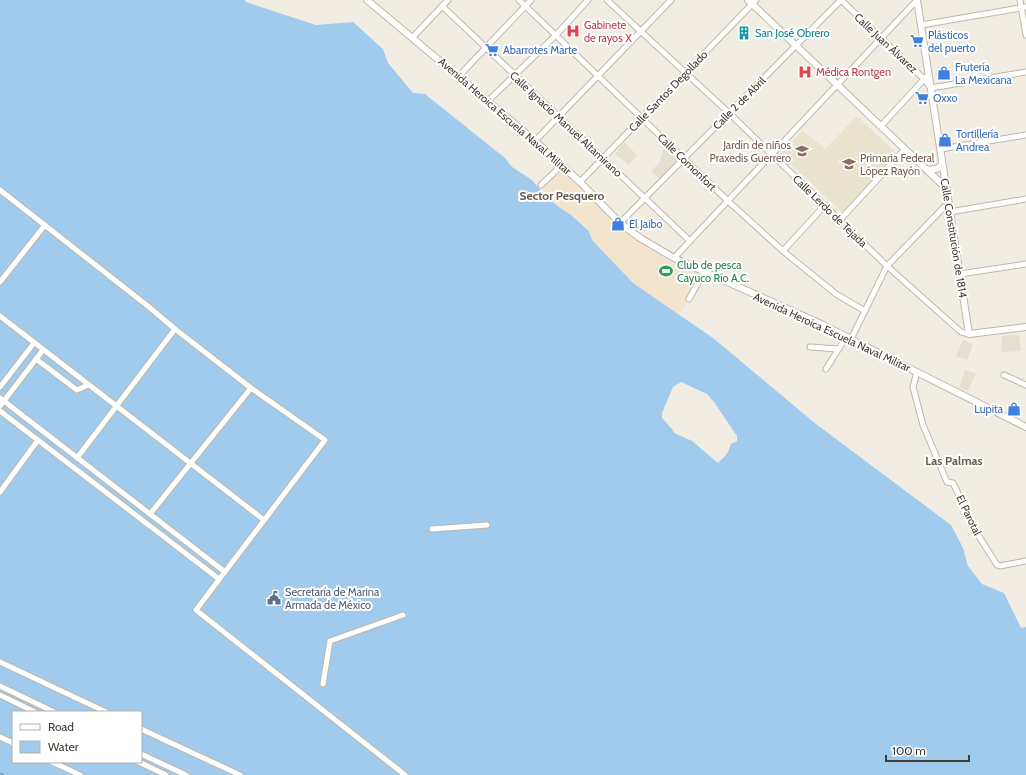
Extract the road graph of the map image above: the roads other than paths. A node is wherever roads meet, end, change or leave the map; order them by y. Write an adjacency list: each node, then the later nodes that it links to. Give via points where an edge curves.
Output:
1 (368, 0): 19 (street, Avenida Heroica Escuela Naval Militar)
2 (448, 0): 12 (street)
3 (519, 0): 13 (street, Calle Comonfort)
4 (530, 0): 13 (street)
5 (588, 0): 17 (street)
6 (607, 0): 16 (street, Calle Lerdo de Tejada)
7 (671, 0): 16 (street)
8 (841, 0): 20 (street, Calle Juan Álvarez); 21 (street, Calle 2 de Abril)
9 (917, 0): 15 (street, Calle Constitución de 1814); 20 (street)
10 (1020, 0): 14 (street)
11 (752, 1): 21 (street); 24 (street, Calle Santos Degollado)
12 (442, 6): 19 (street); 22 (street, Calle Ignacio Manuel Altamirano)
13 (525, 6): 17 (street, Calle Comonfort); 22 (street)
14 (1024, 7): 15 (street); 18 (street)
15 (921, 25): 25 (street, Calle Constitución de 1814)
16 (640, 31): 24 (street, Calle Lerdo de Tejada); 27 (street)
17 (556, 35): 26 (street); 27 (street, Calle Comonfort)
18 (1026, 35)
19 (412, 38): 28 (street, Avenida Heroica Escuela Naval Militar)
20 (881, 38): 29 (street, Calle Juan Álvarez); 30 (street)
21 (796, 46): 30 (street); 33 (street, Calle 2 de Abril)
22 (486, 48): 26 (street, Calle Ignacio Manuel Altamirano); 28 (street)
23 (1026, 72): 31 (street)
24 (685, 73): 33 (street, Calle Lerdo de Tejada); 35 (street, Calle Santos Degollado)
25 (929, 73): 29 (street); 31 (street, Calle Constitución de 1814)
26 (514, 74): 32 (street); 34 (street, Calle Ignacio Manuel Altamirano)
27 (598, 75): 34 (street); 35 (street, Calle Comonfort)
28 (459, 76): 32 (street, Avenida Heroica Escuela Naval Militar)
29 (924, 79): 31 (street, Calle Juan Álvarez); 36 (street)
30 (837, 85): 36 (street); 41 (street)
31 (931, 88): 40 (street, Calle Constitución de 1814)
32 (488, 101): 38 (street, Avenida Heroica Escuela Naval Militar)
33 (729, 113): 41 (street, Calle Lerdo de Tejada); 43 (street, Calle 2 de Abril)
34 (558, 116): 38 (street); 42 (street, Calle Ignacio Manuel Altamirano)
35 (641, 118): 42 (street, Calle Santos Degollado); 43 (street, Calle Comonfort)
36 (881, 126): 39 (street)
37 (1026, 135): 40 (street)
38 (535, 141): 45 (street, Avenida Heroica Escuela Naval Militar)
39 (905, 149): 46 (street); 57 (street)
40 (940, 150): 44 (street, Calle Constitución de 1814)
41 (771, 155): 53 (street); 55 (street, Calle Lerdo de Tejada)
42 (603, 158): 47 (street, Calle Santos Degollado); 51 (street, Calle Ignacio Manuel Altamirano)
43 (684, 158): 51 (street, Calle 2 de Abril); 53 (street, Calle Comonfort)
44 (942, 158): 46 (street, via 940,167); 49 (street, Calle Constitución de 1814)
45 (562, 165): 47 (street, Avenida Heroica Escuela Naval Militar); 48 (street)
46 (927, 170): 49 (street)
47 (580, 182): 58 (street, Avenida Heroica Escuela Naval Militar)
48 (541, 185)
49 (947, 189): 54 (street, Calle Constitución de 1814)
50 (0, 190): 59 (street)
51 (645, 198): 58 (street, Calle 2 de Abril); 60 (street, Calle Ignacio Manuel Altamirano)
52 (1026, 199): 56 (street)
53 (728, 201): 60 (street); 61 (street, Calle Comonfort)
54 (949, 202): 56 (street, Calle Constitución de 1814); 64 (street)
55 (824, 205): 57 (street, Calle Lerdo de Tejada); 61 (street)
56 (950, 212): 66 (street, Calle Constitución de 1814)
57 (840, 220): 64 (street, Calle Lerdo de Tejada)
58 (620, 223): 62 (street, Avenida Heroica Escuela Naval Militar)
59 (45, 225): 67 (street); 72 (street)
60 (690, 241): 62 (street)
61 (783, 251): 69 (street, Calle Comonfort, via 836,294)
62 (674, 258): 65 (street, Avenida Heroica Escuela Naval Militar)
63 (1026, 264): 66 (street)
64 (887, 266): 69 (street); 73 (street, Calle Lerdo de Tejada, via 961,332)
65 (704, 272): 68 (street); 74 (street, Avenida Heroica Escuela Naval Militar)
66 (960, 274): 73 (street, Calle Constitución de 1814)
67 (0, 282)
68 (689, 299)
69 (865, 311): 74 (street)
70 (0, 316): 75 (street)
71 (1026, 327): 73 (street)
72 (175, 329): 86 (street); 89 (street)
73 (969, 334)
74 (851, 339): 77 (street, via 843,342); 81 (street, Avenida Heroica Escuela Naval Militar)
75 (34, 343): 78 (street); 85 (street)
76 (810, 347): 77 (street)
77 (838, 349): 80 (street)
78 (43, 350): 79 (street); 83 (street)
79 (36, 359): 83 (street, via 77,390); 87 (street)
80 (826, 369)
81 (917, 372): 91 (street, Avenida Heroica Escuela Naval Militar); 100 (street, El Parotal, via 913,387 923,425 947,482 954,483 980,538 997,565)
82 (1004, 375): 84 (street)
83 (88, 385): 89 (street)
84 (1026, 385)
85 (0, 387)
86 (251, 388): 94 (street); 97 (street, via 325,440)
87 (2, 399): 88 (street); 93 (street)
88 (0, 406)
89 (116, 406): 93 (street); 94 (street)
90 (0, 411): 92 (street)
91 (1026, 427)
92 (38, 440): 95 (street); 102 (street)
93 (77, 458): 96 (street)
94 (190, 463): 96 (street); 97 (street)
95 (0, 492)
96 (150, 514): 101 (street)
97 (264, 520): 101 (street)
98 (486, 525): 99 (street)
99 (432, 529)
100 (1026, 561)
101 (225, 572): 102 (street)
102 (219, 579): 121 (street, via 196,610)
103 (403, 615): 105 (street, via 330,641)
104 (0, 662): 110 (street)
105 (323, 684)
106 (0, 686): 109 (street)
107 (0, 695): 108 (street)
108 (33, 711)
109 (52, 711)
110 (104, 711)
111 (142, 729): 120 (street)
112 (0, 737): 113 (street)
113 (12, 743)
114 (142, 754): 119 (street)
115 (54, 763): 117 (street)
116 (141, 763): 118 (street)
117 (80, 775)
118 (166, 775)
119 (186, 775)
120 (240, 775)
121 (405, 775)

